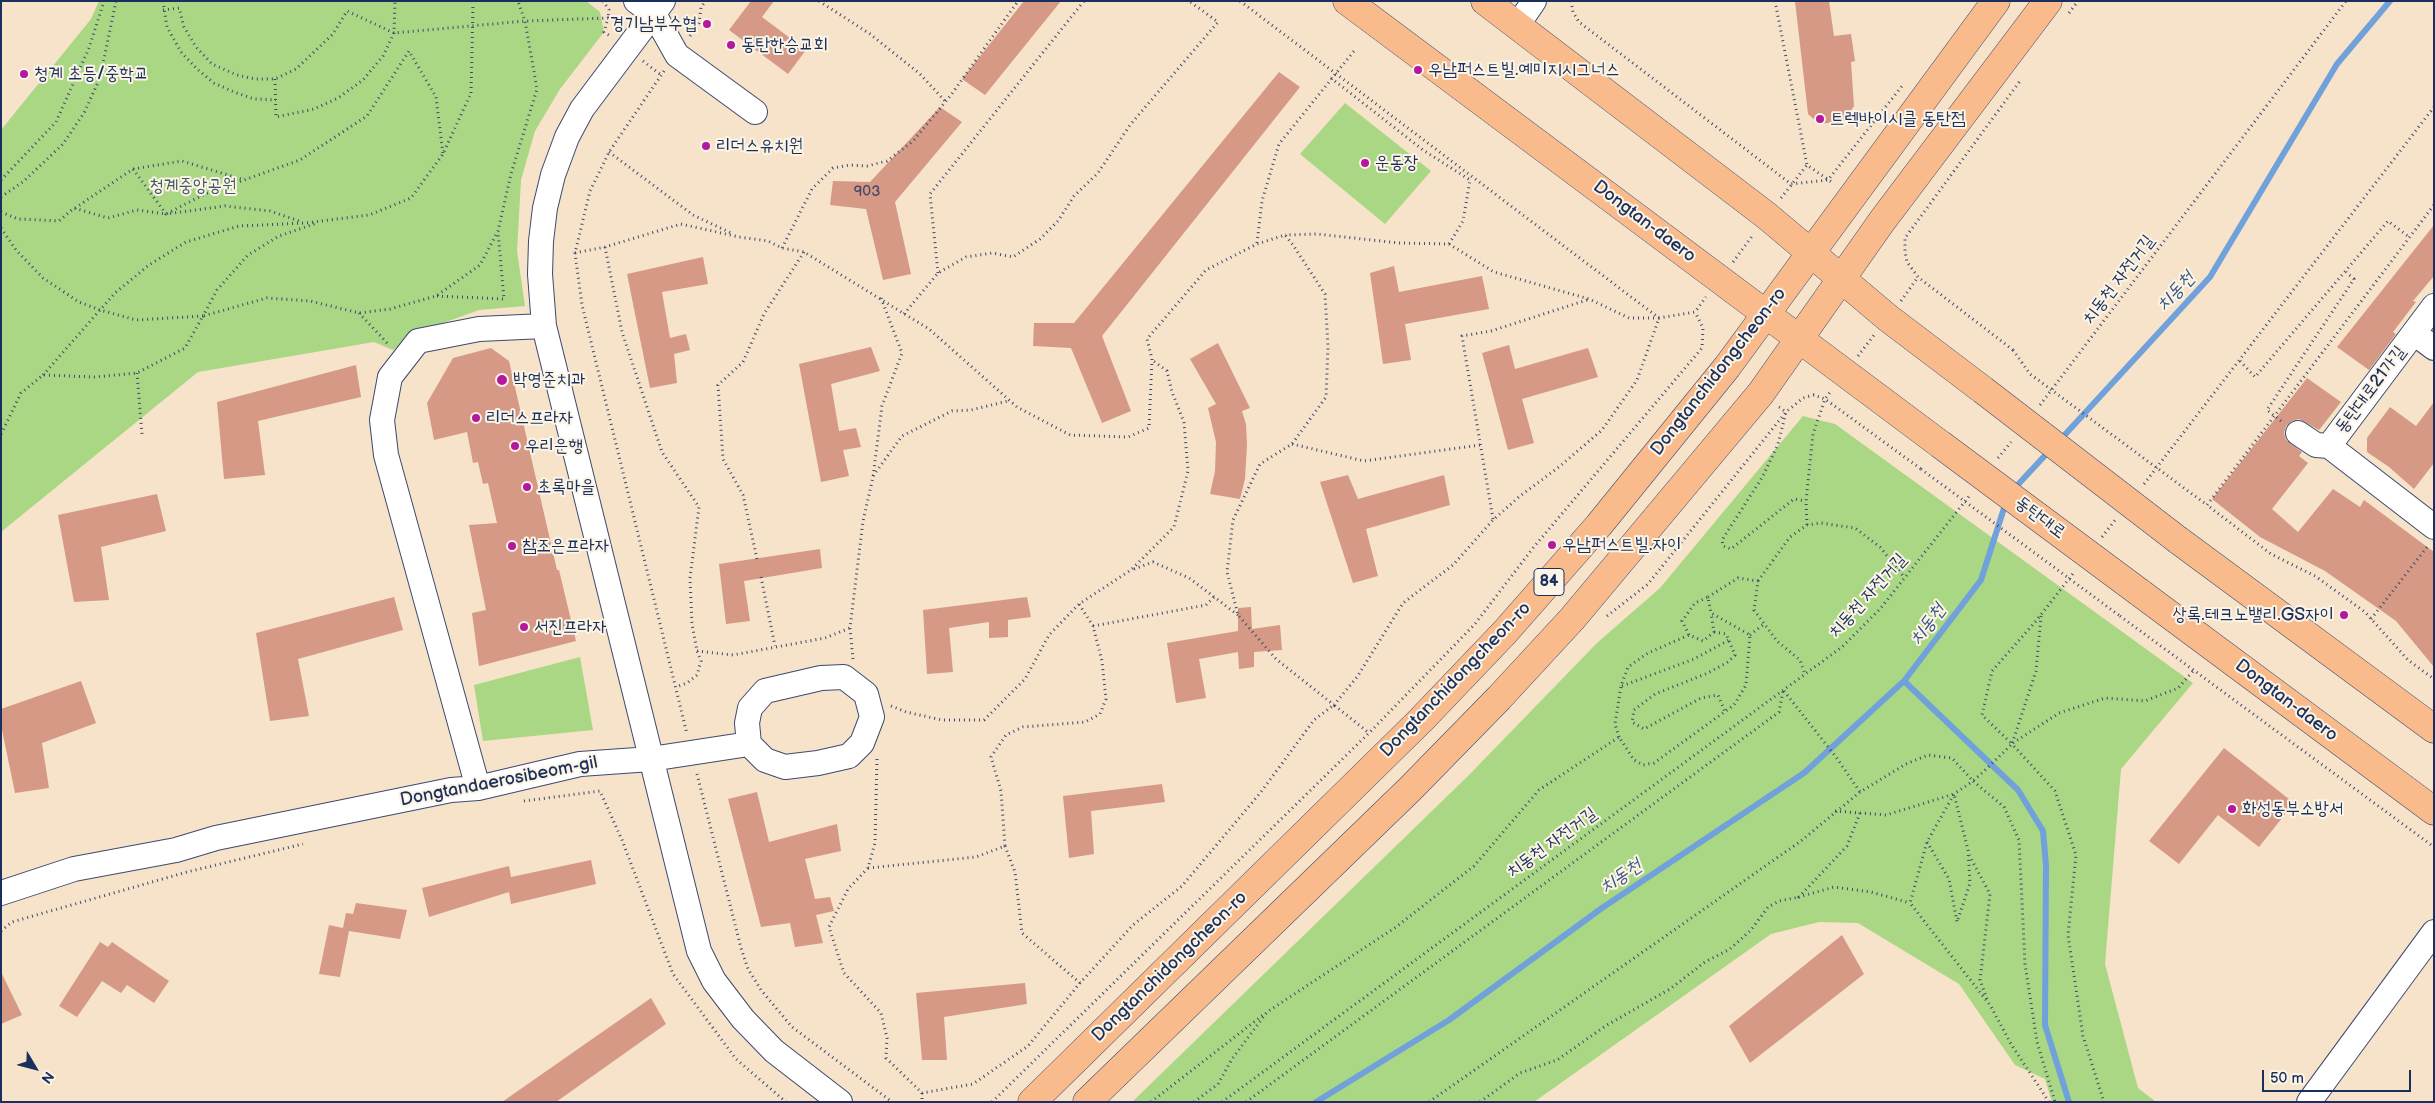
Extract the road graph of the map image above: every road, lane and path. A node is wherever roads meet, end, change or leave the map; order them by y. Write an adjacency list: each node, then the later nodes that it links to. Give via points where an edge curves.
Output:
1 (104, 1): 46 (path, via 89,48 56,122)
2 (116, 1): 49 (path, via 100,78 84,113 62,144 24,181)
3 (163, 1): 24 (path)
4 (394, 1): 29 (path)
5 (518, 1): 26 (path)
6 (603, 1): 25 (path, via 609,10)
7 (706, 1): 31 (path, via 701,7 699,23)
8 (819, 1): 38 (path, via 870,34 920,74)
9 (1018, 1): 38 (path)
10 (1084, 1): 69 (path, via 930,194)
11 (1190, 1): 69 (path, via 1218,22 1130,125 1098,173 1074,196 1058,221 1040,240 1014,257 992,254 966,257)
12 (1240, 1): 32 (path)
13 (1347, 1): 79 (main road, Dongtan-daero)
14 (1484, 1): 27 (main road)
15 (1534, 1): 27 (street)
16 (1571, 1): 48 (path, via 1579,22)
17 (1775, 1): 43 (path)
18 (1996, 1): 66 (main road, Dongtanchidongcheon-ro / 84)
19 (2078, 1): 23 (path)
20 (2346, 1): 95 (path, 치동천 자전거길)
21 (473, 3): 42 (path, bridge, via 470,93)
22 (651, 6): 31 (street); 83 (street, via 582,109 553,175 541,241)
23 (2057, 9): 71 (main road, 84, via 1882,221)
24 (163, 10): 34 (path, via 178,8 184,27 212,64 237,75); 37 (path, via 167,27 181,52 214,83 254,99)
25 (608, 18): 26 (path); 28 (path)
26 (525, 21): 29 (path); 57 (path, via 537,89 511,174)
27 (1518, 26): 66 (main road, via 1760,210)
28 (604, 32)
29 (394, 33): 34 (path, via 347,11 315,54 296,70); 37 (path, via 383,56 363,80 338,98 314,109 276,117)
30 (1354, 51): 32 (path)
31 (677, 55): 40 (street); 41 (path)
32 (1336, 71): 33 (path); 81 (path)
33 (1330, 78): 61 (path, via 1278,144 1262,201); 62 (path, via 1423,150 1470,180 1463,221)
34 (275, 79): 37 (path)
35 (2020, 80): 70 (path, via 1905,238 1907,262)
36 (1899, 89): 47 (path)
37 (276, 100)
38 (945, 101): 64 (path, via 913,141 887,161 834,168 812,189)
39 (2434, 107): 89 (path)
40 (755, 112)
41 (609, 152): 59 (path, via 693,214); 67 (path, via 590,191)
42 (443, 154): 45 (path, via 436,98 409,51 367,116 300,160); 54 (path, via 410,198 369,215)
43 (1807, 165): 47 (path); 48 (path)
44 (133, 168): 45 (path, via 182,161); 51 (path); 53 (path)
45 (242, 179): 53 (path)
46 (1, 180)
47 (1828, 180): 48 (path)
48 (1792, 184)
49 (1, 197)
50 (2434, 205): 60 (path)
51 (74, 208): 52 (path, via 59,221 18,219); 53 (path, via 108,218 137,210)
52 (1, 212)
53 (166, 214): 55 (path, via 225,206 270,211)
54 (324, 221): 55 (path); 80 (path, via 280,236 248,254 217,290)
55 (305, 223): 76 (path, via 239,226 186,242 149,265)
56 (1, 228): 76 (path, via 16,250 43,278 79,302)
57 (498, 231): 72 (path, via 480,265); 72 (path, via 504,299)
58 (1285, 235): 61 (path); 62 (path, via 1317,234 1399,243); 101 (path, via 1325,294 1328,347 1326,397)
59 (739, 237): 63 (path, via 681,224); 64 (path, via 768,240)
60 (2409, 237): 68 (path, via 2388,221); 96 (path)
61 (1257, 244): 87 (path, via 1206,270 1147,339)
62 (1449, 244): 74 (path, via 1494,272)
63 (605, 247): 67 (path); 139 (path, via 622,332 658,443 699,508 690,578)
64 (782, 248): 65 (path)
65 (804, 252): 73 (path); 117 (path, via 764,314 743,362 718,385 723,459 743,495)
66 (1810, 252): 71 (main road); 79 (main road, Dongtanchidongcheon-ro / 84)
67 (575, 253): 145 (path, via 582,305)
68 (2346, 272): 89 (path, via 2255,377); 96 (path, via 2354,279 2266,410)
69 (938, 273): 78 (path)
70 (1918, 277): 82 (path); 111 (path, bridge, via 2013,350 2030,374)
71 (1841, 279): 82 (main road); 85 (main road, 84)
72 (436, 296): 77 (path, via 390,309)
73 (881, 298): 78 (path); 107 (path, via 902,353 882,406)
74 (1589, 299): 81 (path, via 1629,318); 103 (path, via 1491,331 1462,336)
75 (2434, 306): 84 (street, 동탄대로21가길)
76 (100, 310): 80 (path, via 136,320); 92 (path)
77 (359, 312): 80 (path, via 310,301 267,298); 88 (path)
78 (904, 314): 93 (path, via 929,329)
79 (1766, 314): 85 (main road, Dongtan-daero); 186 (main road, Dongtanchidongcheon-ro / 84, via 1599,525 1484,655)
80 (203, 316): 90 (path, via 185,348)
81 (1659, 318): 113 (path, via 1637,380 1602,430); 151 (path, via 1695,312 1703,328 1702,348 1533,548 1475,624)
82 (1888, 318): 91 (path); 150 (main road, bridge, via 2178,540)
83 (544, 326): 88 (street, via 479,329 418,342); 157 (street)
84 (2414, 333): 86 (street, 동탄대로21가길); 104 (street, 동탄대로21가길)
85 (1800, 338): 91 (main road, Dongtan-daero); 187 (main road, 84, via 1761,393 1641,538 1499,698 1410,789)
86 (2434, 348)
87 (1152, 359): 93 (path, via 1149,428 1128,437 1070,435); 118 (path, via 1167,371 1184,422 1188,471 1174,528)
88 (403, 360): 159 (street, via 390,377 382,420 386,455)
89 (2240, 361): 108 (path)
90 (137, 372): 92 (path, via 95,377); 99 (path)
91 (1845, 372): 102 (main road, Dongtan-daero); 110 (path, via 1825,399 1813,434)
92 (43, 375): 98 (path, via 21,393)
93 (1008, 401): 107 (path, via 972,410 952,411 902,436)
94 (1786, 412): 110 (path, via 1763,476 1722,540 1724,546 1731,548 1794,499)
95 (2034, 413)
96 (2274, 416): 97 (path); 111 (path)
97 (2298, 433): 104 (street, 동탄대로21가길, via 2316,445)
98 (1, 434)
99 (142, 434)
100 (2015, 436): 105 (path)
101 (1292, 444): 103 (path, via 1364,460); 128 (path, via 1260,464 1233,520 1227,572)
102 (1940, 444): 123 (main road, 동탄대로, bridge)
103 (1480, 445): 113 (path)
104 (2329, 446): 115 (street, 동탄대로21가길)
105 (1997, 460)
106 (1921, 469): 141 (path, bridge)
107 (873, 477): 133 (path, via 863,521)
108 (2142, 486)
109 (1972, 491): 121 (path, 치동천 자전거길)
110 (1806, 501): 114 (path)
111 (2207, 505): 130 (path, via 2272,554 2316,576)
112 (2118, 516): 116 (path)
113 (1493, 520): 148 (path, via 1453,565 1402,603 1356,677)
114 (1807, 525): 121 (path, via 1821,523 1855,528 1880,546); 122 (path, via 1790,537)
115 (2431, 536): 130 (path)
116 (2100, 539)
117 (756, 558)
118 (1131, 570): 124 (path, via 1152,562 1189,578); 126 (path)
119 (2076, 570): 129 (path)
120 (760, 578): 138 (path)
121 (1904, 578): 142 (path, 치동천 자전거길, via 1880,609 1842,647)
122 (1758, 581): 125 (path, via 1738,578); 131 (path, via 1754,610)
123 (2139, 592): 164 (main road, Dongtan-daero)
124 (1215, 596): 128 (path); 132 (path, via 1206,605)
125 (1708, 597): 127 (path); 135 (path, via 1694,603 1682,621)
126 (1079, 604): 132 (path); 147 (path, via 1049,635 1026,679 984,720 942,720 906,712)
127 (1711, 613): 134 (path); 136 (path)
128 (1238, 615): 148 (path, via 1276,659)
129 (2040, 616): 154 (path, via 2036,671); 154 (path, via 1992,671 1982,715)
130 (2372, 618): 143 (path, via 2408,660)
131 (1764, 624): 136 (path); 142 (path, via 1777,641 1800,660)
132 (1093, 626): 168 (path, via 1102,661 1106,699 1100,714 1085,722 1023,727 1006,735 991,757 1001,791)
133 (850, 628): 138 (path, via 825,638); 140 (path)
134 (1714, 632): 135 (path, via 1702,641); 137 (path, via 1726,634)
135 (1689, 635): 144 (path, via 1637,660 1628,667)
136 (1750, 635): 149 (path, via 1746,685)
137 (1729, 640): 144 (path, via 1694,659); 149 (path, via 1735,655 1728,662 1655,694 1634,710 1632,722 1644,729 1700,698 1718,694)
138 (775, 646): 139 (path, via 733,655)
139 (697, 651): 145 (path, via 701,661 697,675)
140 (853, 664)
141 (2194, 670): 154 (path, via 2178,688 2145,701 2106,698 2059,713); 169 (path)
142 (1806, 674): 146 (path, 치동천 자전거길)
143 (2434, 679)
144 (1621, 686): 152 (path, via 1615,724)
145 (676, 687): 156 (path)
146 (1783, 690): 160 (path); 190 (path, 치동천 자전거길); 191 (path, via 1779,712)
147 (882, 702)
148 (1334, 705): 151 (path); 177 (path, via 1314,720 1261,792 1182,886 1134,925)
149 (1726, 712): 152 (path, via 1654,763 1643,765 1634,760)
150 (2434, 729)
151 (1369, 733): 185 (path)
152 (1619, 737): 179 (path, via 1539,790 1474,866 1404,921)
153 (749, 744): 153 (street, via 747,723 750,708 765,691 821,678 844,677 866,694 872,717 862,743 850,756 785,767 765,760); 156 (street, Dongtandaerosibeom-gil)
154 (2012, 744): 158 (path); 196 (path, via 2055,791 2076,855 2068,935 2083,1036)
155 (877, 751): 171 (path, via 874,843)
156 (692, 752): 157 (street, Dongtandaerosibeom-gil); 183 (path, via 748,969 792,1027)
157 (651, 759): 159 (street, Dongtandaerosibeom-gil, via 580,764); 182 (street, via 699,951 714,981 743,1019 774,1051)
158 (1973, 781): 160 (path, via 1952,758 1928,756 1906,764); 161 (path); 195 (path, via 2004,807 2019,840 2025,964 2037,1042)
159 (478, 788): 172 (street, Dongtandaerosibeom-gil, via 450,790 74,869)
160 (1860, 792): 163 (path)
161 (1954, 794): 165 (path, via 1886,815); 167 (path); 170 (path)
162 (523, 801): 181 (path, via 600,791 673,974 736,1059)
163 (1834, 811): 165 (path); 192 (path, via 1801,841)
164 (2434, 811)
165 (1860, 813): 173 (path, via 1846,846)
166 (312, 842): 175 (path, via 187,872 21,919)
167 (1927, 842): 170 (path, via 1949,879 1957,922 1970,883); 174 (path)
168 (1005, 846): 171 (path, via 976,858); 177 (path, via 1015,872 1022,933)
169 (2434, 847)
170 (1968, 852): 178 (path, via 1990,894 1980,980)
171 (868, 868): 180 (path, via 848,890 829,927 844,973 881,1013 887,1038 886,1058)
172 (1, 893)
173 (1799, 897): 174 (path, via 1834,887 1871,892); 193 (path, via 1768,906 1751,930 1730,949 1705,962 1670,989 1606,1025 1557,1060 1520,1072)
174 (1910, 903): 178 (path)
175 (1, 931)
176 (2434, 932): 197 (street)
177 (1080, 983): 180 (path, via 1028,1046 972,1084)
178 (1990, 1005): 194 (path)
179 (1267, 1012): 188 (path); 189 (path, via 1232,1058 1218,1084)
180 (922, 1093): 184 (path)
181 (786, 1102)
182 (840, 1102)
183 (892, 1102)
184 (922, 1102)
185 (992, 1102)
186 (1032, 1102)
187 (1087, 1102)
188 (1151, 1102)
189 (1194, 1102)
190 (1222, 1102)
191 (1246, 1102)
192 (1429, 1102)
193 (1480, 1102)
194 (2049, 1102)
195 (2055, 1102)
196 (2104, 1102)
197 (2309, 1102)

